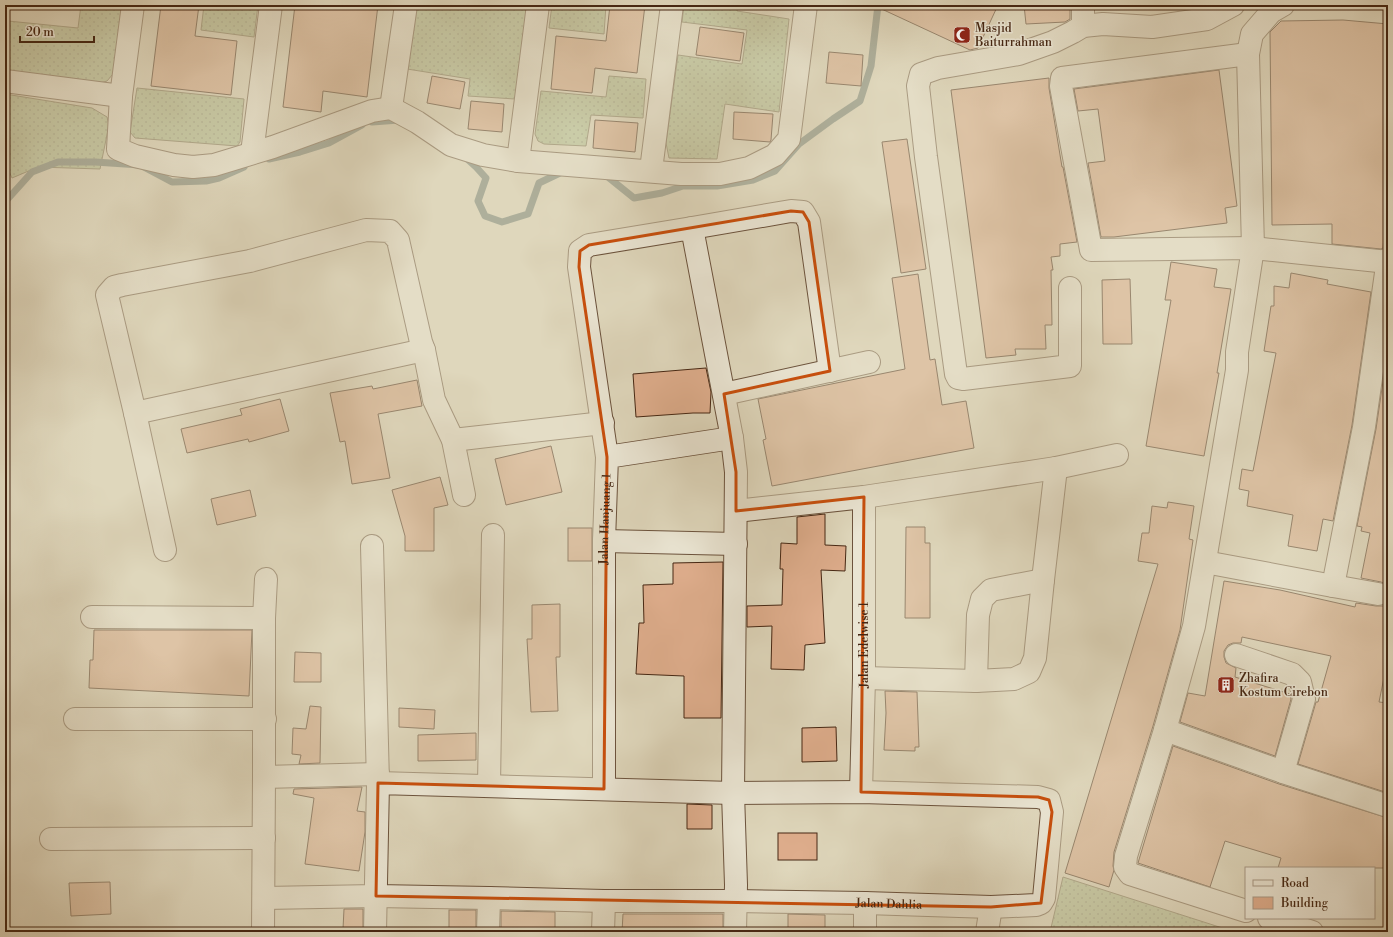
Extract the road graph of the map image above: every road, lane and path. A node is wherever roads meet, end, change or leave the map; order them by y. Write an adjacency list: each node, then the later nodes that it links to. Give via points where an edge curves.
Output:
1 (133, 5): 13 (street)
2 (271, 5): 15 (street)
3 (406, 5): 14 (street)
4 (538, 5): 16 (street)
5 (672, 5): 17 (street)
6 (806, 5): 17 (street, via 789,139 775,155 749,168 720,174 681,174)
7 (1233, 5): 9 (street)
8 (1284, 5): 11 (street, via 1271,12 1252,34)
9 (1209, 12): 10 (street, via 1152,27 1103,24)
10 (1083, 16): 22 (street, via 1053,42 1019,54 932,70 921,74 918,86 958,378 1070,366)
11 (1248, 54): 19 (street); 19 (street, via 1067,77 1062,78 1061,86 1091,250)
12 (5, 81): 13 (street)
13 (121, 96): 15 (street, via 118,149 156,161 193,167 214,165)
14 (391, 108): 15 (street, via 372,111); 16 (street, via 452,146)
15 (252, 153)
16 (518, 161): 17 (street)
17 (651, 170)
18 (692, 228): 25 (street, via 791,211 803,212 809,222); 26 (street); 28 (street, Jalan Hanjuang 1, via 589,245 580,251 580,267)
19 (1253, 248): 21 (street); 42 (street, via 1237,352 1237,370)
20 (1388, 258): 21 (street)
21 (1387, 275): 45 (street, via 1364,427)
22 (1070, 288)
23 (424, 350): 27 (street); 27 (street, via 398,240 390,231 366,230 250,261 114,287 107,295); 30 (street, via 434,400)
24 (869, 362): 25 (street)
25 (830, 371): 26 (street)
26 (724, 394): 29 (street)
27 (136, 413): 41 (street)
28 (603, 423): 30 (street); 32 (street, Jalan Hanjuang 1)
29 (732, 438): 32 (street); 36 (street, via 736,472)
30 (453, 440): 34 (street)
31 (1117, 455): 33 (street)
32 (607, 457): 38 (street, Jalan Hanjuang 1)
33 (1056, 468): 35 (street); 44 (street)
34 (464, 495)
35 (864, 497): 36 (street); 50 (street, Jalan Edelwise 1)
36 (736, 511): 39 (street)
37 (493, 535): 58 (street)
38 (604, 542): 39 (street); 59 (street, Jalan Hanjuang 1)
39 (736, 544): 61 (street)
40 (372, 546): 57 (street)
41 (165, 550)
42 (1205, 562): 45 (street); 54 (street, via 1194,626)
43 (266, 579): 48 (street)
44 (1043, 580): 51 (street, via 1035,658 1029,672 1014,678); 51 (street, via 991,590 982,599 978,615)
45 (1333, 586): 46 (street)
46 (1378, 594)
47 (92, 617): 48 (street)
48 (264, 618): 53 (street)
49 (1236, 655): 55 (street, via 1292,674 1300,682 1304,698)
50 (864, 678): 51 (street); 60 (street, Jalan Edelwise 1)
51 (976, 681)
52 (75, 719): 53 (street)
53 (265, 719): 56 (street)
54 (1165, 730): 55 (street); 72 (street, via 1126,856 1125,867 1130,874)
55 (1283, 772): 62 (street)
56 (264, 777): 57 (street); 63 (street)
57 (378, 778): 58 (street); 65 (street)
58 (489, 785): 59 (street)
59 (604, 789): 61 (street)
60 (861, 792): 61 (street); 71 (street, Jalan Dahlia, via 1038,797 1049,800 1052,812 1042,903)
61 (733, 793): 69 (street)
62 (1388, 806)
63 (264, 838): 64 (street); 66 (street)
64 (52, 839)
65 (376, 896): 66 (street, Jalan Dahlia); 67 (street, Jalan Dahlia); 75 (street)
66 (264, 898): 74 (street)
67 (489, 898): 68 (street, Jalan Dahlia); 76 (street)
68 (604, 901): 69 (street, Jalan Dahlia); 77 (street)
69 (736, 901): 70 (street, Jalan Dahlia); 78 (street)
70 (865, 903): 71 (street, Jalan Dahlia); 79 (street)
71 (991, 906): 80 (street)
72 (1245, 911)
73 (1272, 919): 81 (street)
74 (263, 932)
75 (375, 932)
76 (488, 932)
77 (603, 932)
78 (735, 932)
79 (865, 932)
80 (987, 932)
81 (1312, 932)

